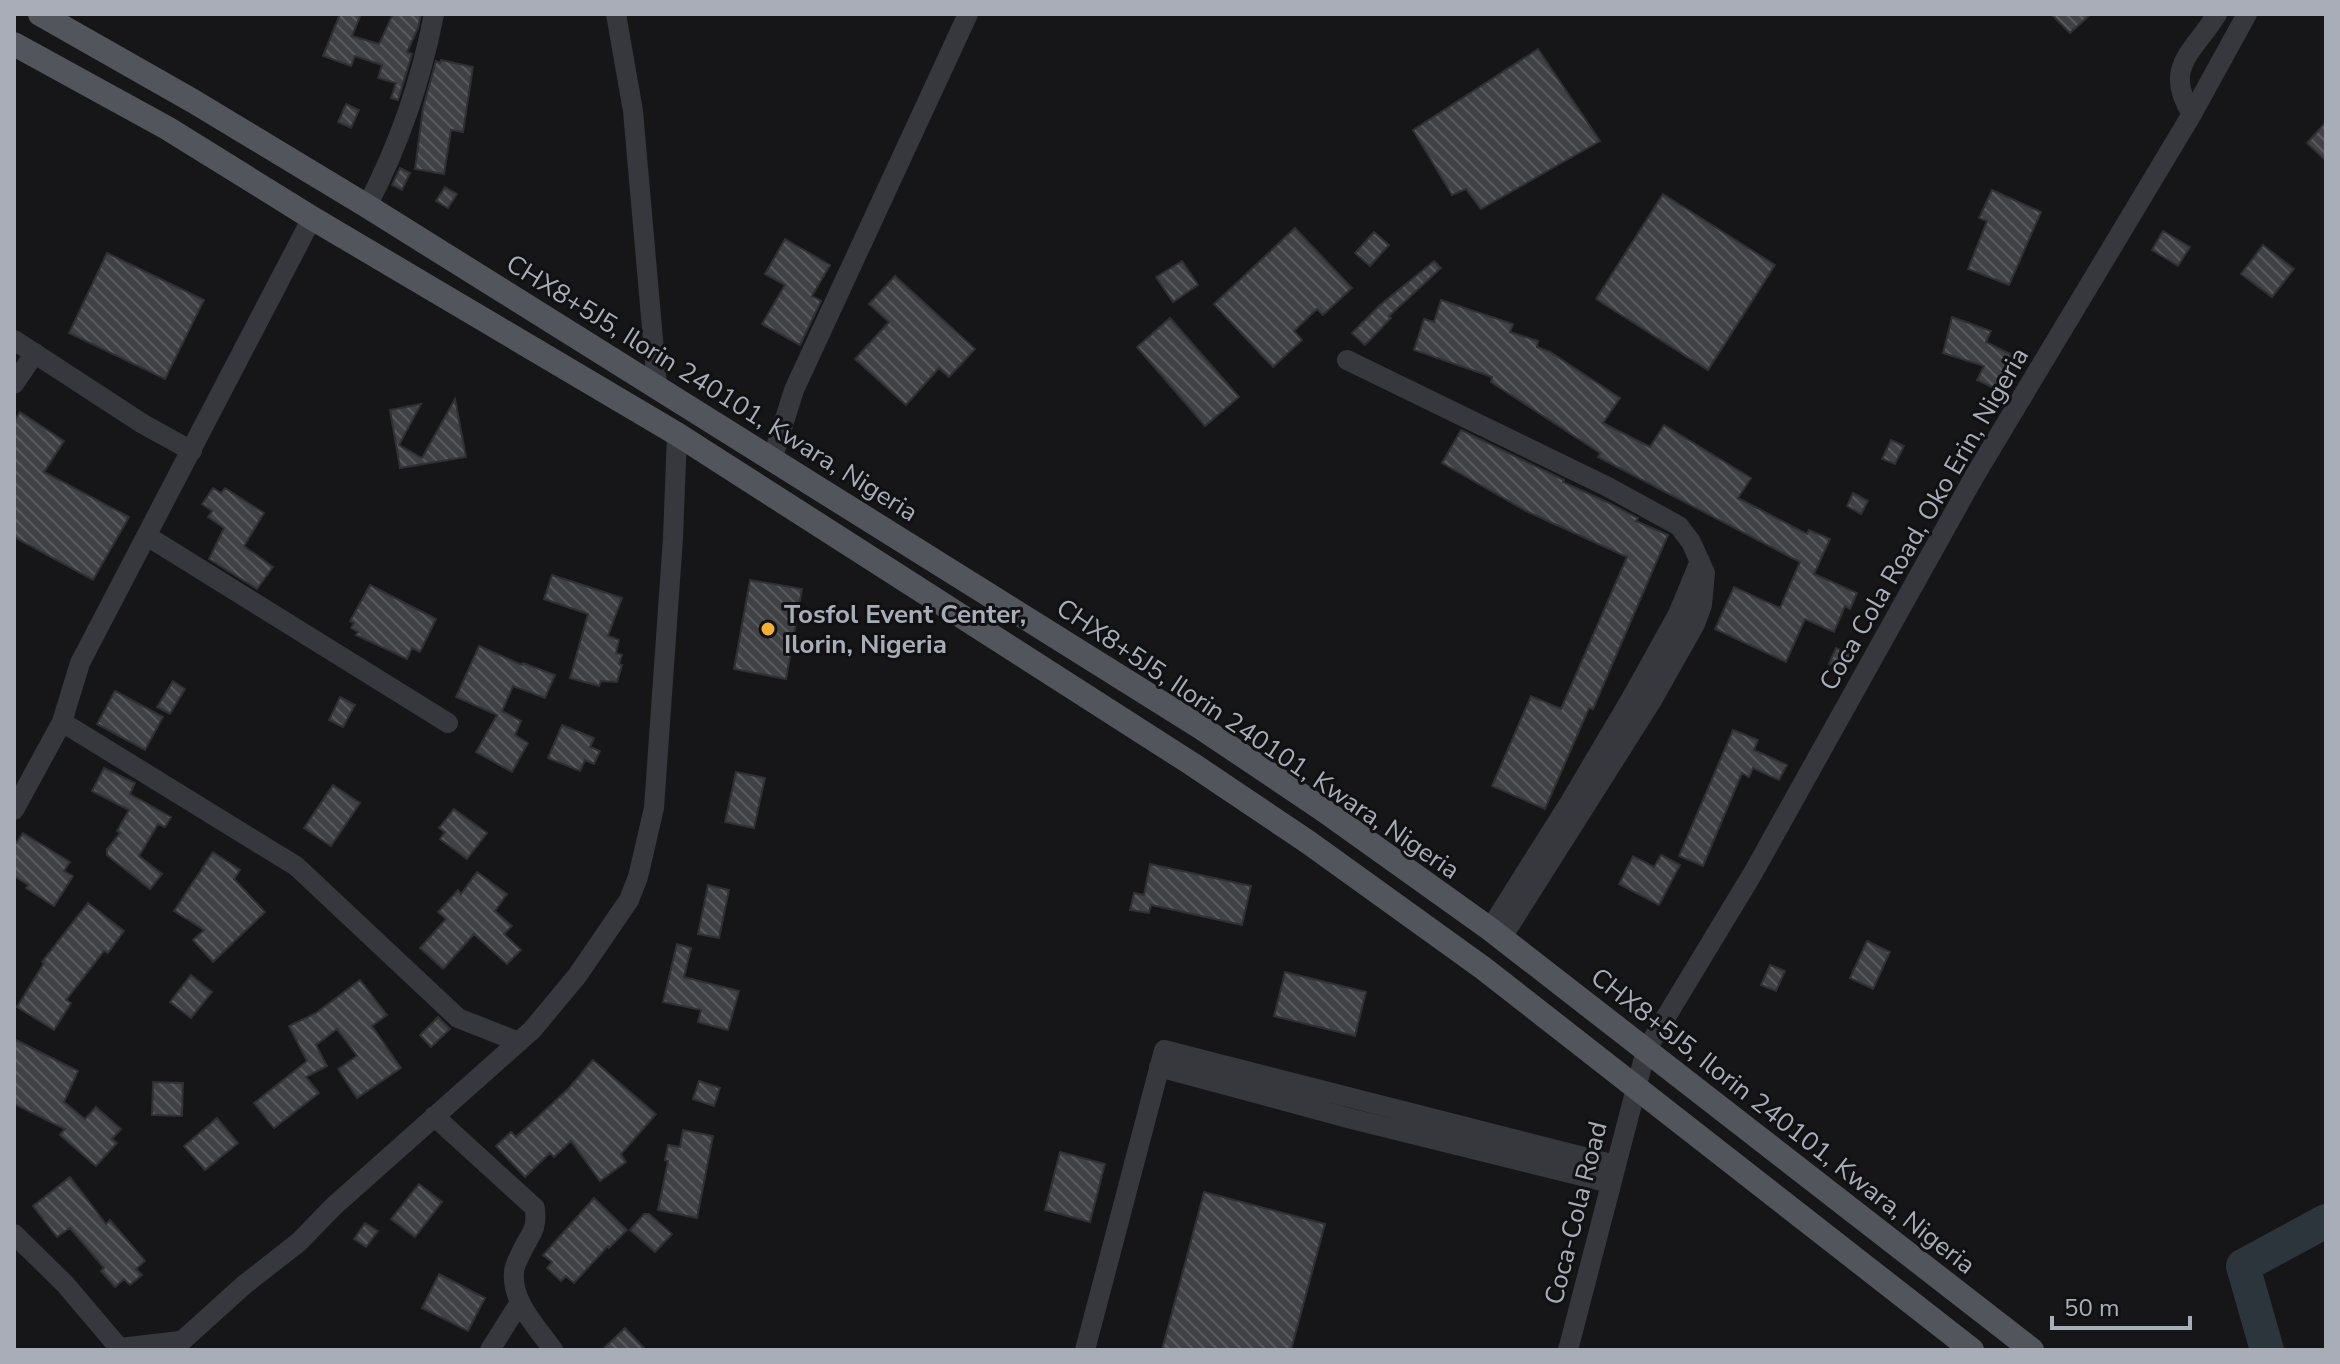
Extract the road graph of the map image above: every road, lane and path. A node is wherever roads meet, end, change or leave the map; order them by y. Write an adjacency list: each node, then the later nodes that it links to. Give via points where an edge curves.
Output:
1 (40, 14): 9 (main road, CHX8+5J5, Ilorin 240101, Kwara, Nigeria)
2 (434, 14): 9 (street, via 419,80)
3 (616, 14): 15 (street, via 633,111)
4 (968, 14): 18 (street, via 794,390)
5 (2217, 14): 8 (street, via 2183,60 2179,94)
6 (2247, 14): 8 (street, Coca Cola Road, Oko Erin, Nigeria)
7 (14, 44): 10 (main road, via 167,128)
8 (2192, 114): 25 (street, Coca Cola Road, Oko Erin, Nigeria, via 1974,477 1753,873)
9 (367, 206): 15 (main road, CHX8+5J5, Ilorin 240101, Kwara, Nigeria)
10 (312, 218): 16 (main road); 17 (street)
11 (14, 340): 12 (street)
12 (35, 353): 14 (street); 17 (street)
13 (1347, 360): 23 (street, via 1679,526 1705,573 1695,624 1651,702)
14 (14, 384)
15 (657, 385): 18 (main road, CHX8+5J5, Ilorin 240101, Kwara, Nigeria)
16 (677, 434): 24 (street, via 654,808 638,877 629,900 577,976); 26 (main road, via 1295,833 1483,968)
17 (192, 451): 19 (street)
18 (772, 460): 23 (main road, CHX8+5J5, Ilorin 240101, Kwara, Nigeria, via 1200,727)
19 (147, 536): 20 (street, via 80,663); 21 (street)
20 (62, 722): 22 (street); 24 (street, via 296,866 458,1018)
21 (448, 723)
22 (14, 810)
23 (1496, 934): 25 (main road, CHX8+5J5, Ilorin 240101, Kwara, Nigeria)
24 (519, 1042): 27 (street)
25 (1646, 1050): 26 (street, Coca Cola Road, Oko Erin, Nigeria); 38 (main road, CHX8+5J5, Ilorin 240101, Kwara, Nigeria)
26 (1635, 1088): 28 (street, Coca-Cola Road); 37 (main road)
27 (434, 1116): 30 (street, via 535,1208 534,1234 514,1271); 31 (street, via 299,1242)
28 (1613, 1174): 33 (street, Coca-Cola Road); 36 (street, via 1348,1118 1162,1058)
29 (14, 1234): 32 (street)
30 (520, 1302): 34 (street); 35 (street)
31 (176, 1346): 32 (street)
32 (120, 1349)
33 (1572, 1349)
34 (490, 1350)
35 (553, 1350)
36 (1085, 1350)
37 (1972, 1350)
38 (2032, 1350)

